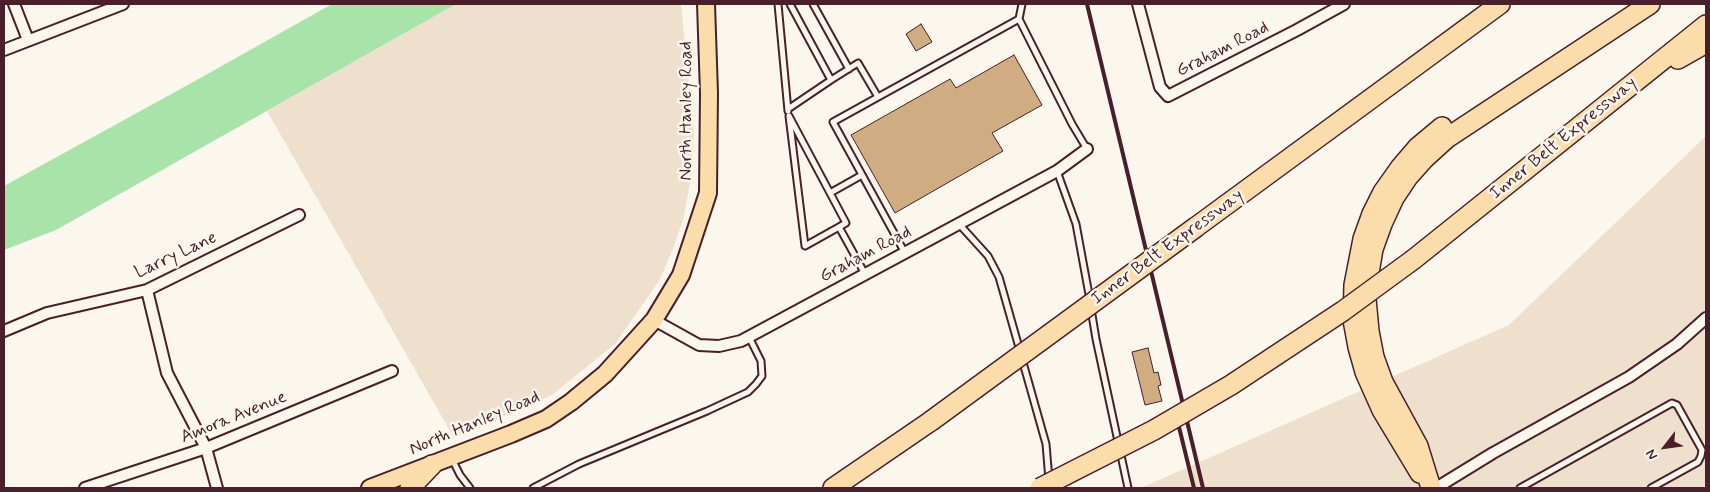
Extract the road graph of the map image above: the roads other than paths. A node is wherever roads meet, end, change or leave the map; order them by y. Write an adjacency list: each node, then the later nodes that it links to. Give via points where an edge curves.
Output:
1 (14, 4): 15 (street)
2 (123, 4): 15 (street)
3 (706, 4): 35 (main road, North Hanley Road, via 708,194 681,275)
4 (778, 4): 22 (lane)
5 (790, 4): 19 (lane)
6 (813, 4): 18 (lane)
7 (1022, 4): 13 (lane)
8 (1138, 4): 9 (street, Graham Road, via 1160,87 1168,96)
9 (1344, 4)
10 (1500, 4): 48 (highway, Inner Belt Expressway, bridge, via 938,416)
11 (1626, 4): 52 (highway, via 1440,128 1400,168 1372,214 1363,239 1354,285 1353,320 1358,347 1382,410)
12 (1650, 4): 52 (highway, via 1448,138 1408,177 1382,224 1369,273 1366,299 1369,331 1383,382 1418,446)
13 (1019, 19): 21 (lane); 24 (lane)
14 (1706, 25): 20 (highway, Inner Belt Expressway)
15 (28, 40): 17 (street)
16 (1706, 43): 20 (highway)
17 (4, 50)
18 (849, 69): 19 (lane); 21 (lane, via 858,63)
19 (831, 80): 22 (lane)
20 (1630, 87): 49 (highway, Inner Belt Expressway, bridge, via 1414,259 1314,331 1154,430)
21 (878, 97): 26 (lane, via 832,122)
22 (788, 109): 23 (lane)
23 (789, 116): 27 (lane); 30 (lane, via 805,246)
24 (1087, 149): 25 (street, Graham Road)
25 (1056, 171): 29 (street, Graham Road); 51 (lane, via 1076,224 1096,340)
26 (862, 175): 27 (lane); 31 (lane)
27 (830, 193): 30 (lane, via 846,222)
28 (299, 215): 33 (street, Larry Lane)
29 (959, 224): 31 (street, Graham Road); 50 (lane, via 988,256 999,277 1046,444)
30 (839, 227): 32 (lane)
31 (905, 253): 32 (street, Graham Road)
32 (866, 274): 37 (street, Graham Road)
33 (147, 290): 36 (street, Larry Lane, via 47,313); 39 (street, via 167,373)
34 (1706, 318): 53 (street, via 1678,344 1629,377)
35 (654, 320): 37 (street, Graham Road, via 699,345 719,346); 40 (main road, North Hanley Road, via 605,374 546,419)
36 (4, 331)
37 (749, 337): 47 (lane, via 761,361 762,376 748,392 579,464)
38 (392, 371): 39 (street, Amora Avenue)
39 (206, 448): 42 (street, Amora Avenue); 43 (street)
40 (451, 457): 41 (main road, North Hanley Road); 46 (lane)
41 (432, 465): 44 (main road, North Hanley Road); 45 (highway)
42 (86, 488)
43 (217, 488)
44 (370, 488)
45 (410, 488)
46 (470, 488)
47 (533, 488)
48 (832, 488)
49 (1040, 488)
50 (1049, 488)
51 (1128, 488)
52 (1430, 488)
53 (1436, 488)
54 (1520, 488): 55 (lane, via 1672,403 1677,405 1702,450 1701,456 1698,462)
55 (1651, 488)

